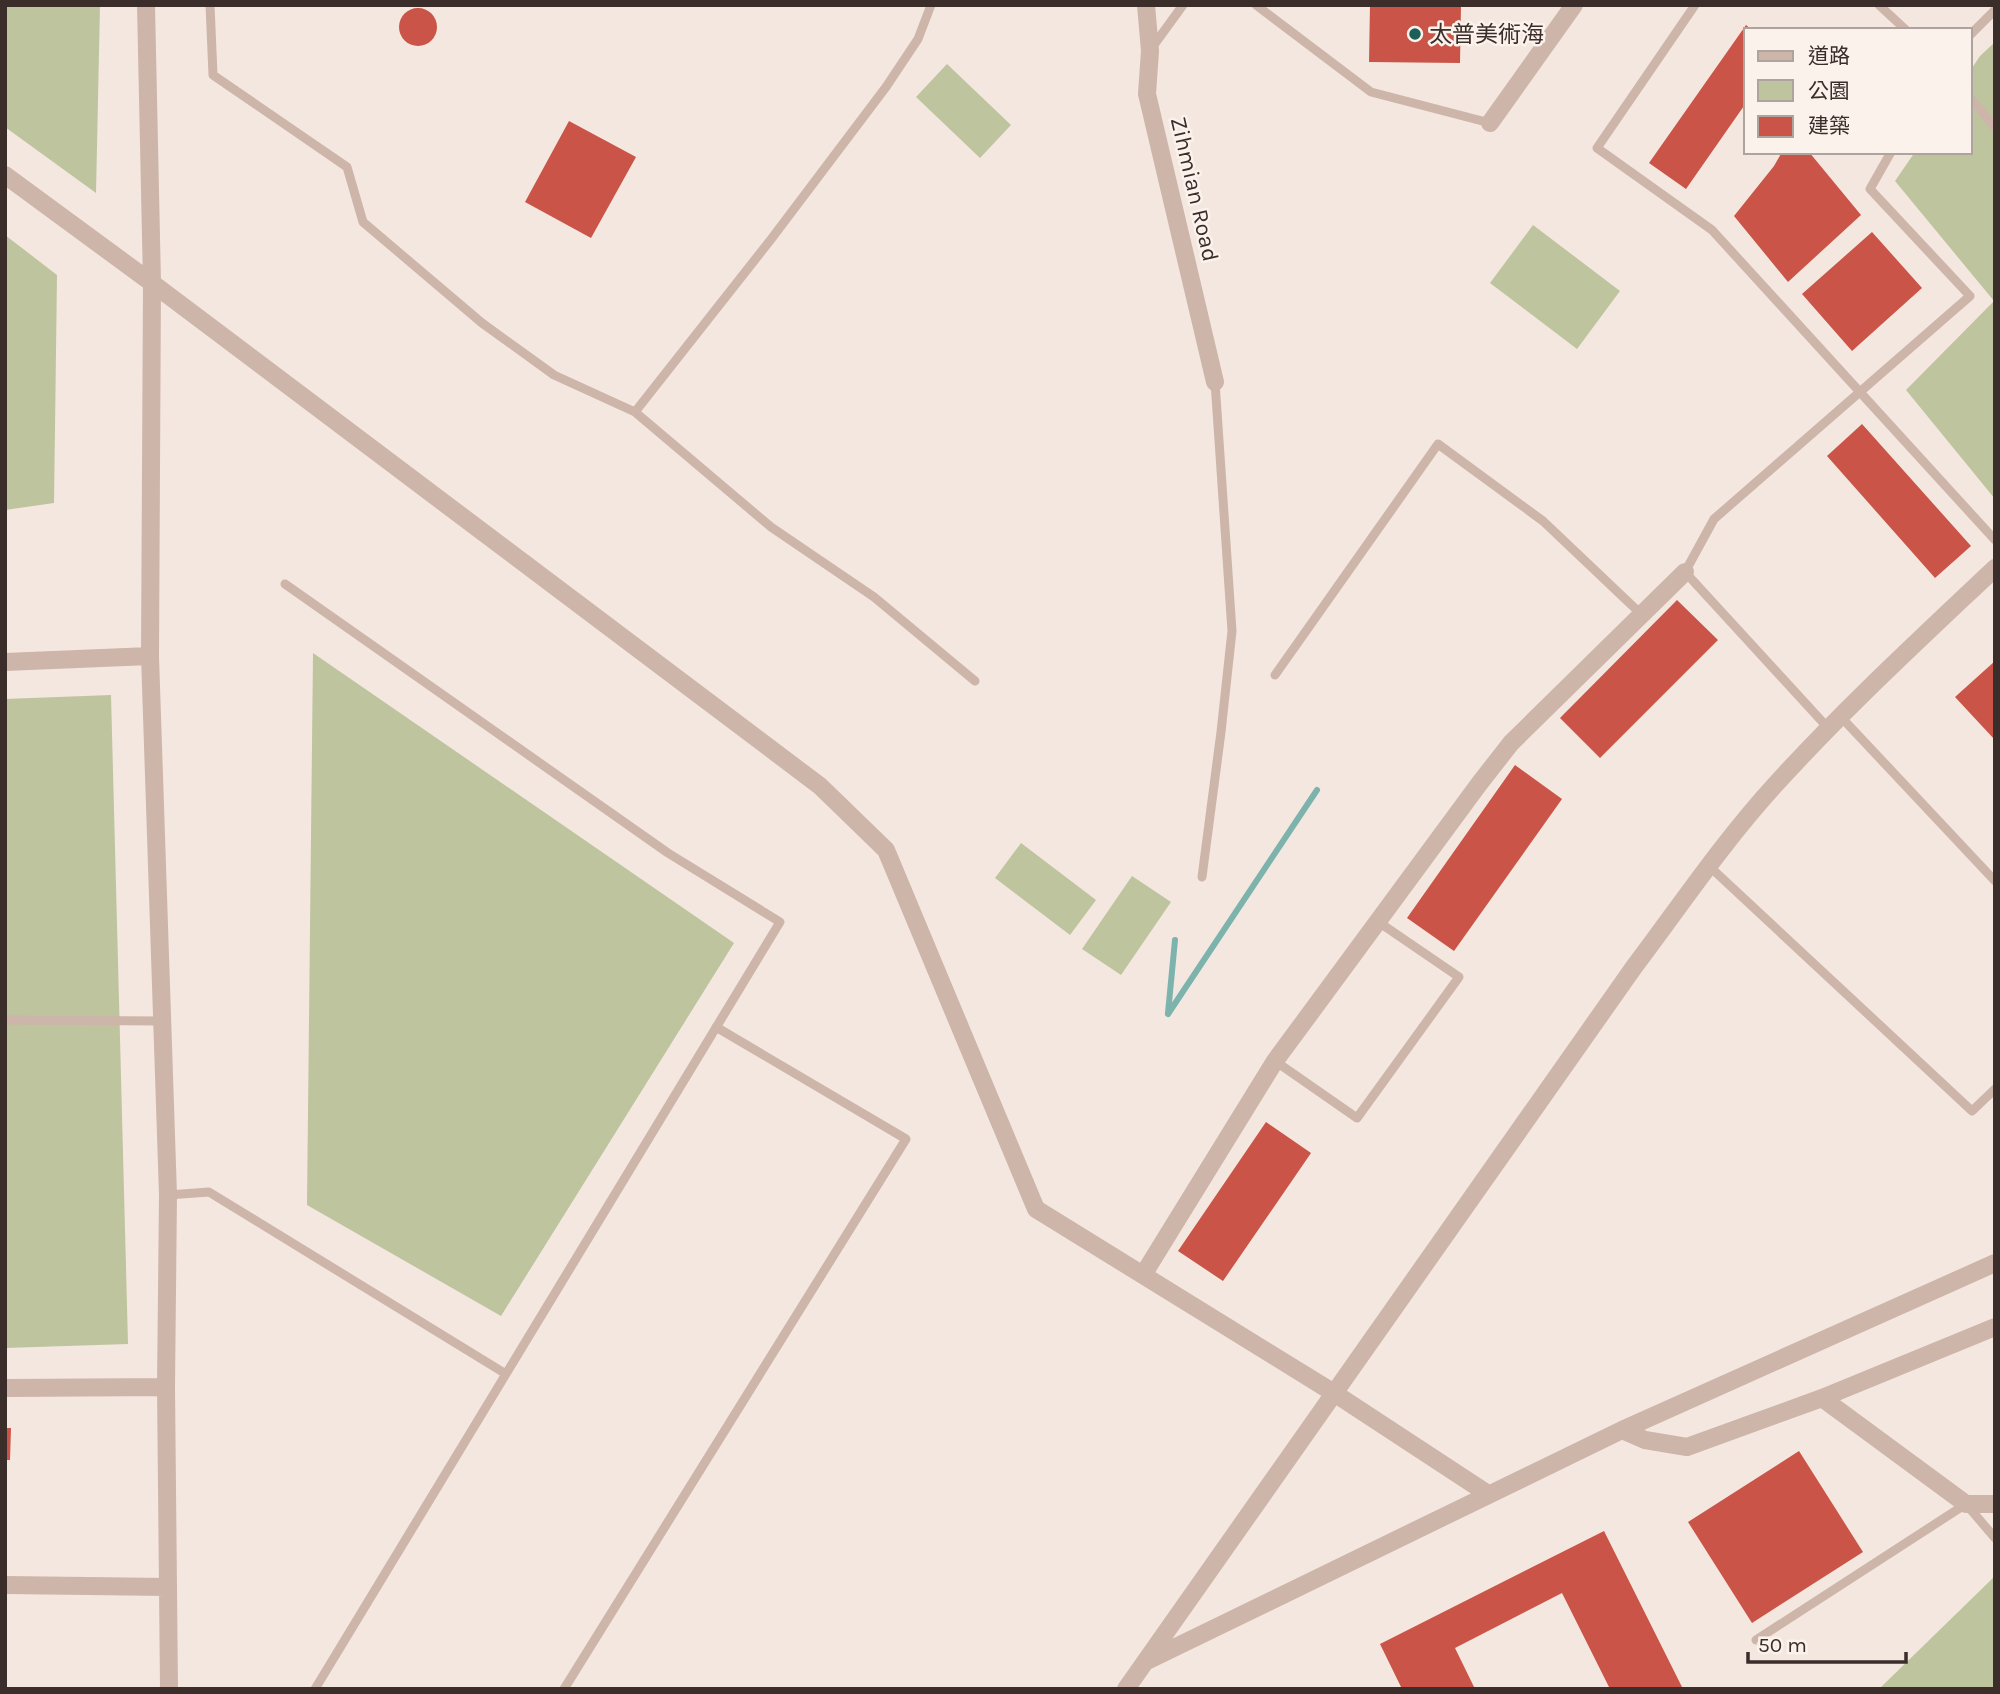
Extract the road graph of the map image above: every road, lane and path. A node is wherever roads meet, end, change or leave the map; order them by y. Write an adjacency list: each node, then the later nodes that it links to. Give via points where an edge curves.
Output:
1 (146, 5): 19 (street)
2 (210, 5): 22 (lane, via 213,75 347,167 363,222 482,323 554,375)
3 (931, 5): 22 (lane, via 918,38 886,87)
4 (1146, 5): 13 (street, Zihmian Road)
5 (1183, 5): 13 (lane)
6 (1256, 5): 15 (lane, via 1371,92)
7 (1574, 5): 15 (street)
8 (1695, 5): 21 (lane, via 1597,148 1712,230)
9 (1881, 6): 11 (lane)
10 (1995, 10): 12 (lane)
11 (1904, 28)
12 (1972, 33)
13 (1150, 51): 20 (street, Zihmian Road, via 1147,94)
14 (1972, 100): 16 (lane)
15 (1490, 123)
16 (1995, 127)
17 (1890, 154): 21 (lane, via 1870,189 1970,296)
18 (5, 175): 19 (street)
19 (152, 283): 28 (street); 44 (street, via 820,786 886,850 1036,1209)
20 (1215, 382): 34 (lane, via 1232,631)
21 (1859, 391): 23 (lane); 25 (lane, via 1714,519)
22 (635, 412): 31 (lane, via 771,527 874,597)
23 (1995, 540)
24 (1995, 568): 32 (street)
25 (1685, 572): 27 (street); 32 (lane)
26 (285, 584): 39 (lane, via 668,853 780,922)
27 (1641, 614): 30 (lane, via 1544,521 1438,444); 36 (street, via 1511,743)
28 (150, 656): 29 (street); 38 (street)
29 (5, 662)
30 (1275, 676)
31 (975, 681)
32 (1835, 723): 33 (street, via 1773,787); 35 (lane)
33 (1709, 866): 41 (lane, via 1972,1111); 49 (street)
34 (1202, 877)
35 (1995, 881)
36 (1377, 921): 40 (street); 40 (lane, via 1459,977 1357,1118)
37 (5, 1020): 38 (lane)
38 (163, 1021): 42 (street)
39 (716, 1027): 46 (lane); 62 (lane, via 906,1139)
40 (1275, 1061): 44 (street)
41 (1995, 1089)
42 (168, 1195): 46 (lane, via 209,1192); 48 (street)
43 (1995, 1263): 51 (street)
44 (1143, 1275): 49 (street)
45 (1995, 1327): 50 (street)
46 (506, 1374): 61 (lane)
47 (5, 1388): 48 (street)
48 (166, 1388): 57 (street)
49 (1334, 1393): 52 (street); 59 (street)
50 (1822, 1398): 51 (street, via 1687,1447 1645,1440); 53 (street)
51 (1622, 1430): 52 (street)
52 (1488, 1494): 59 (street)
53 (1965, 1504): 54 (street); 55 (lane); 58 (lane)
54 (1995, 1504)
55 (1995, 1538)
56 (5, 1585): 57 (street)
57 (168, 1587): 60 (street)
58 (1756, 1640)
59 (1145, 1662): 63 (street)
60 (169, 1689)
61 (315, 1689)
62 (564, 1689)
63 (1126, 1689)

